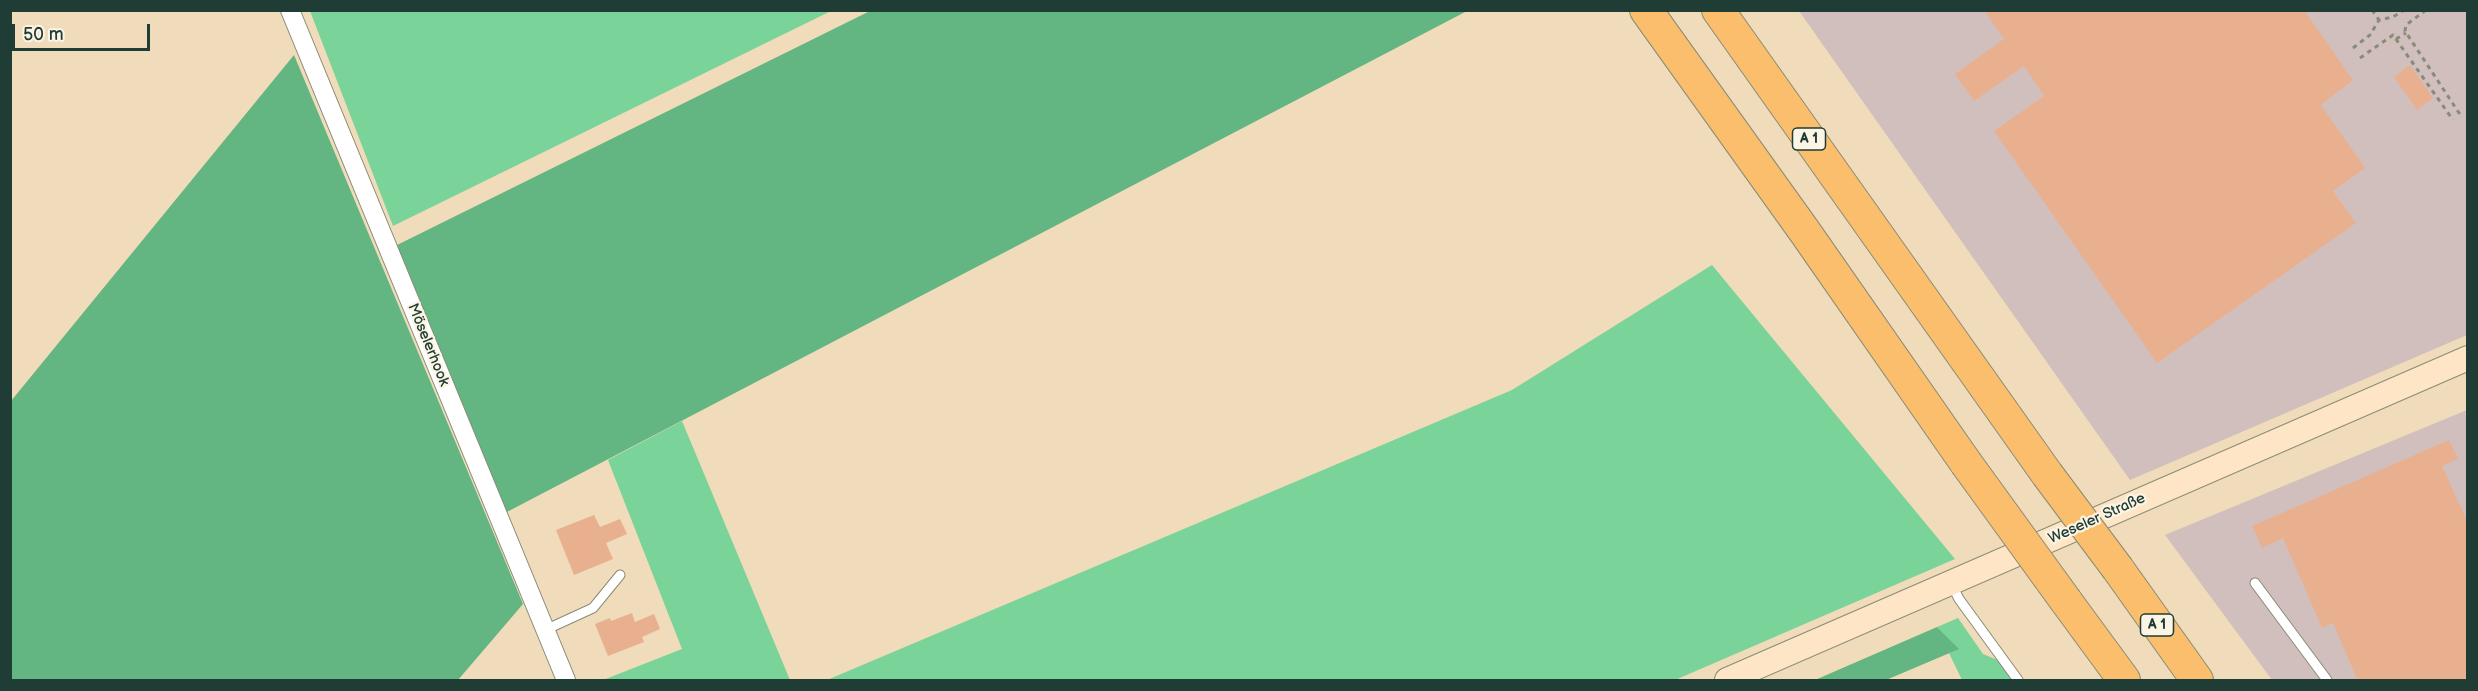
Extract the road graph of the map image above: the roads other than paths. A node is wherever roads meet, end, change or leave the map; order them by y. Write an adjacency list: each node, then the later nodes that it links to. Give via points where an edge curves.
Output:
1 (290, 10): 8 (street, Möselerhook)
2 (1646, 10): 12 (highway, bridge)
3 (1718, 10): 13 (highway, A 1, bridge)
4 (2468, 358): 6 (main road, Weseler Straße)
5 (620, 575): 8 (lane, via 593,608)
6 (1951, 583): 10 (main road, Weseler Straße); 11 (lane)
7 (2255, 583): 14 (lane)
8 (545, 630): 9 (street, Möselerhook)
9 (566, 681)
10 (1727, 681)
11 (2018, 681)
12 (2124, 681)
13 (2197, 681)
14 (2327, 681)

